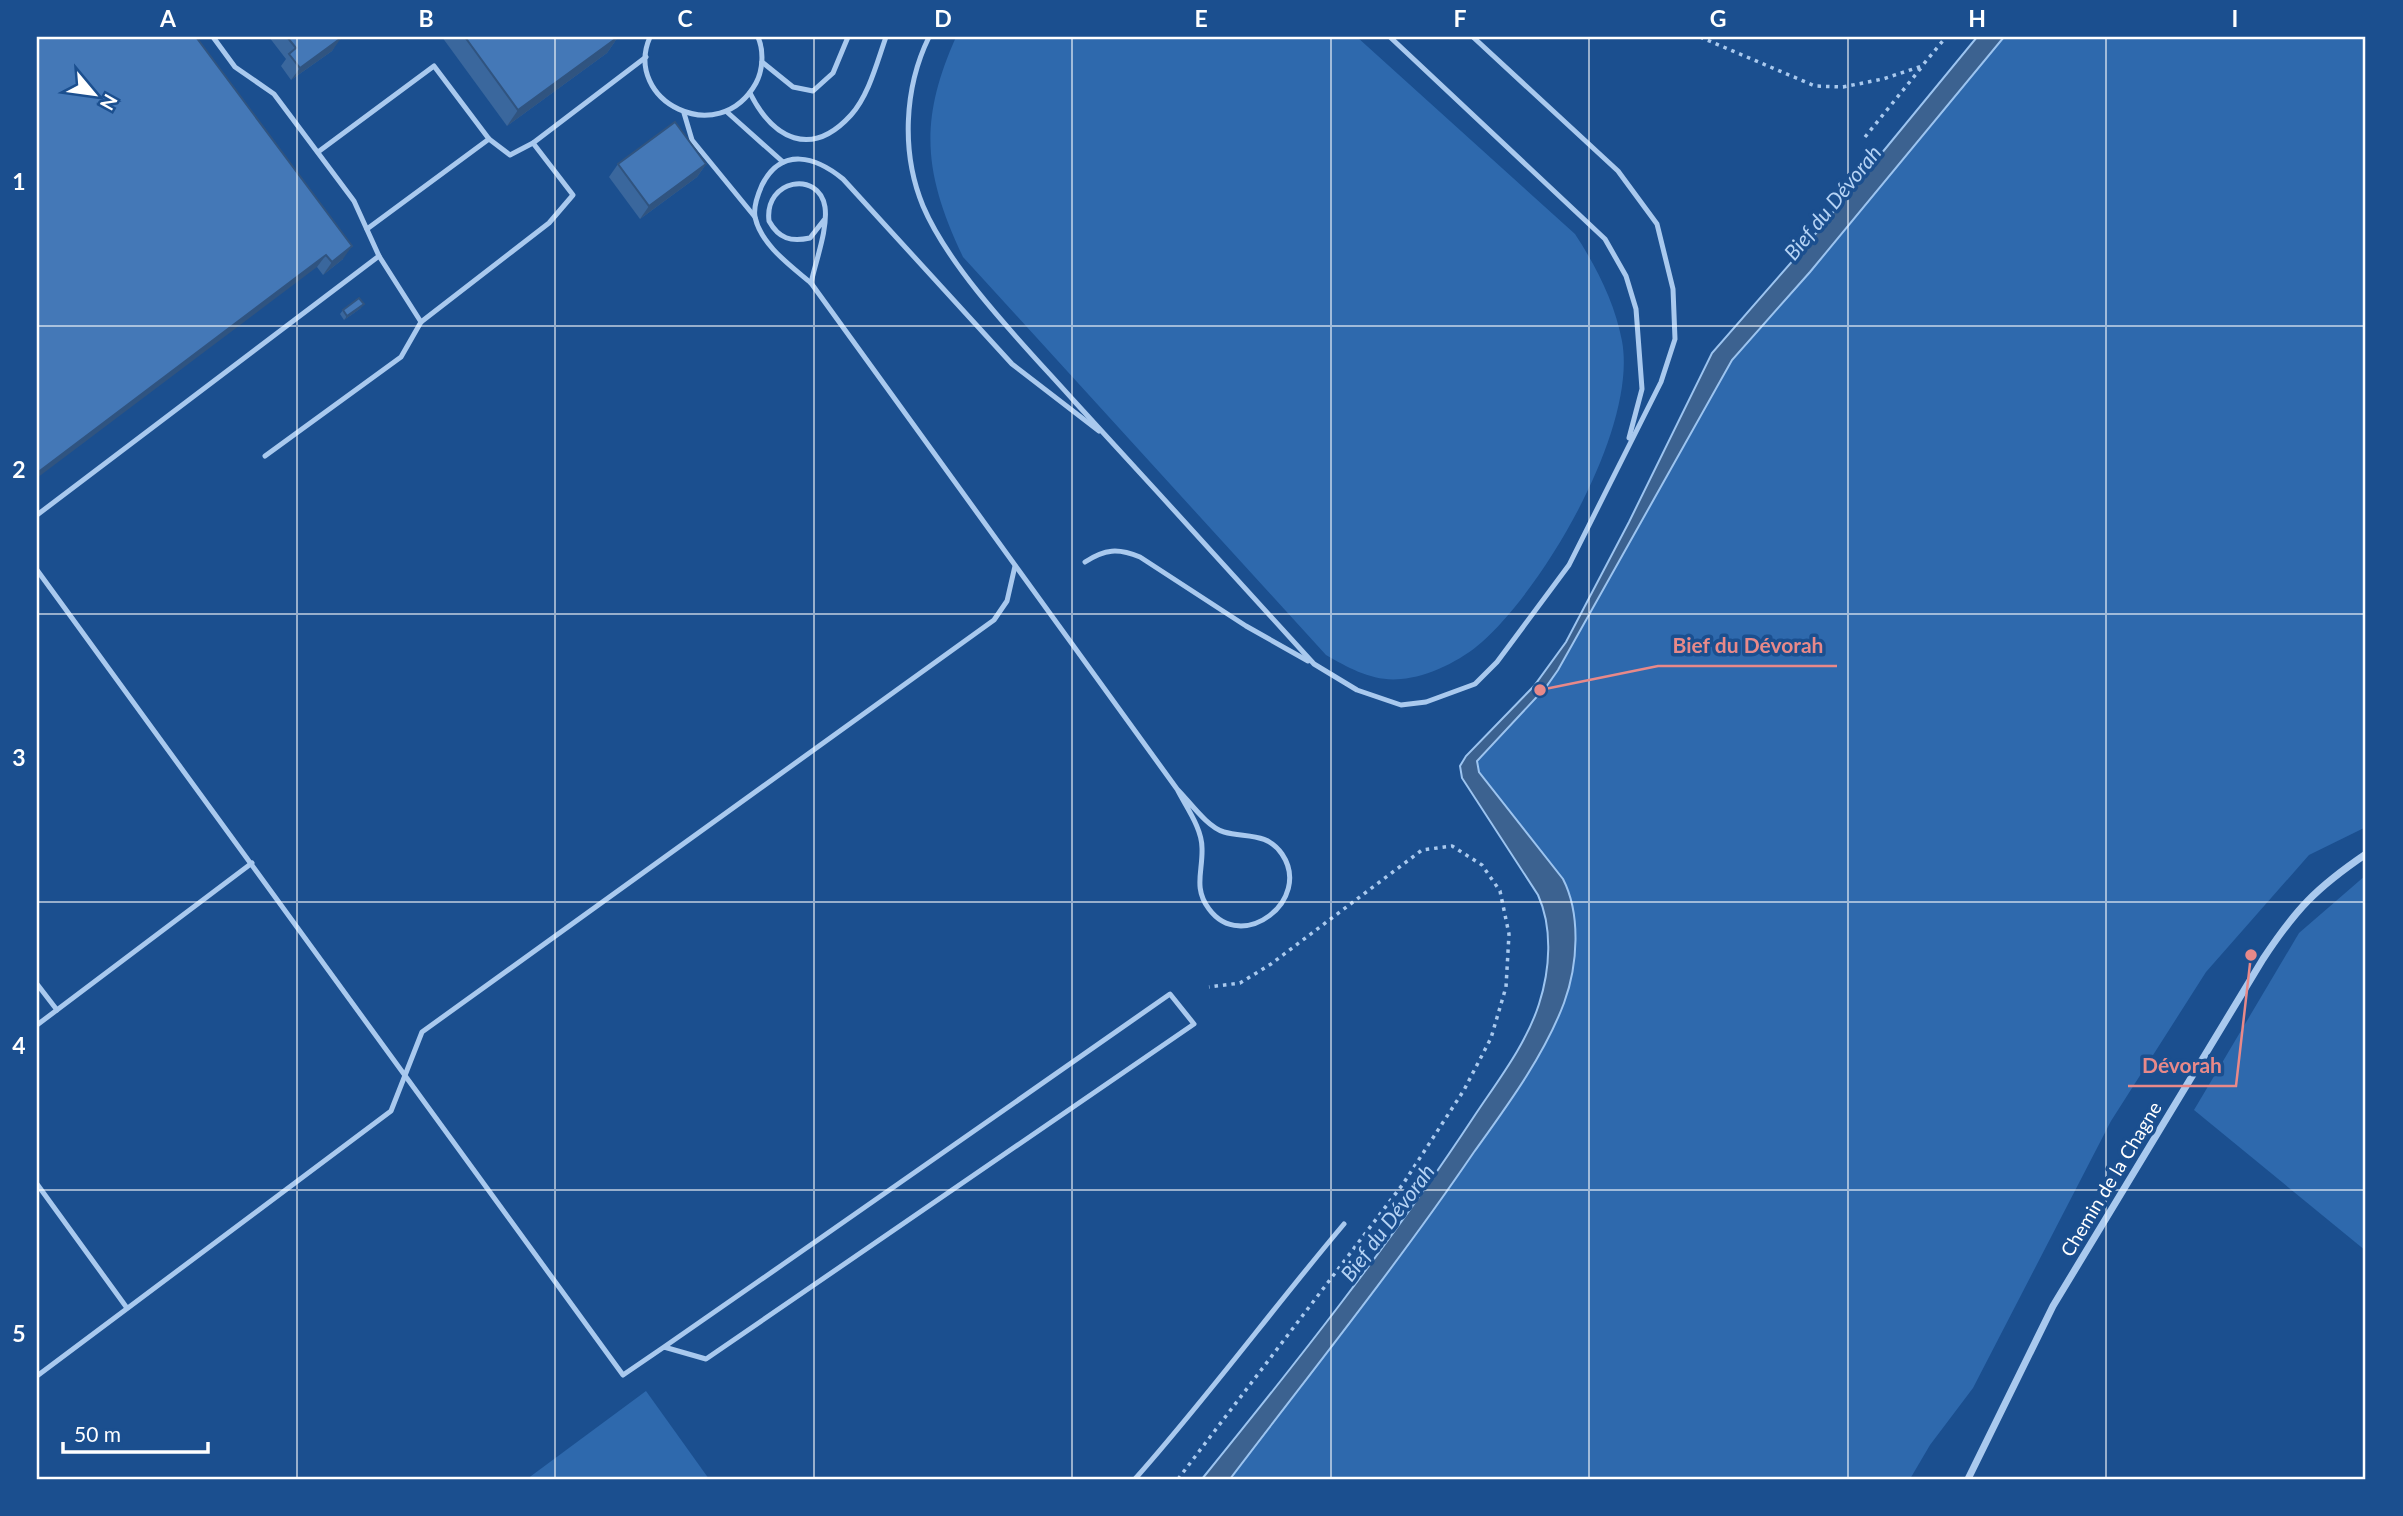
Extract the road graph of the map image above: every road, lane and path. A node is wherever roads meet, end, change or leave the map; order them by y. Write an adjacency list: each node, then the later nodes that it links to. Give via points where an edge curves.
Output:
1 (213, 37): 20 (lane, via 235,67 274,94)
2 (650, 37): 11 (lane)
3 (758, 37): 12 (lane)
4 (848, 37): 12 (lane, via 833,73 813,91 793,88)
5 (887, 37): 14 (lane, via 851,115 827,133 803,140 775,131)
6 (929, 37): 28 (lane, via 920,55 907,129 922,204 957,264)
7 (1390, 37): 29 (lane, via 1605,239 1626,276 1636,309 1642,389)
8 (1473, 37): 29 (lane, via 1618,171 1657,224 1672,289 1675,338 1661,382)
9 (1700, 37): 13 (path, via 1815,86 1843,87)
10 (1946, 37): 13 (path)
11 (646, 57): 16 (lane, via 655,90); 19 (lane)
12 (762, 62): 14 (lane)
13 (1922, 66): 17 (path)
14 (750, 93): 15 (lane)
15 (727, 112): 16 (lane, via 713,116); 21 (lane)
16 (684, 113): 22 (lane, via 692,140)
17 (1865, 137)
18 (489, 139): 19 (lane, via 510,155); 20 (lane, via 434,66); 24 (lane)
19 (533, 143): 27 (lane, via 573,195 549,223)
20 (318, 152): 24 (lane, via 354,201)
21 (783, 162): 22 (lane, via 766,177 757,196); 28 (lane, via 802,158 824,163 843,179 1012,364)
22 (755, 216): 26 (lane, via 783,260)
23 (824, 220): 23 (lane, via 823,200 806,184 780,188 770,201 769,221 782,237 810,237); 26 (lane)
24 (367, 229): 25 (lane)
25 (379, 256): 27 (lane); 31 (lane)
26 (811, 283): 33 (lane)
27 (421, 322): 30 (lane, via 401,357)
28 (1112, 441): 35 (lane)
29 (1627, 448): 35 (lane, via 1569,565 1497,662 1475,684 1426,702 1401,705 1357,691)
30 (265, 456)
31 (37, 515)
32 (1085, 562): 35 (lane, via 1101,552 1121,549 1140,556 1246,626)
33 (1015, 566): 36 (lane); 43 (lane, via 1007,601 994,620 422,1032)
34 (37, 570): 38 (lane)
35 (1314, 664)
36 (1177, 789): 36 (lane, via 1223,832 1266,839 1282,853 1289,889 1272,916 1239,925 1210,911 1199,892 1199,831)
37 (2366, 854): 51 (street, Chemin de la Chagne, via 2295,911 2263,959 2053,1306)
38 (252, 863): 41 (lane); 43 (lane)
39 (37, 984): 41 (lane)
40 (1209, 987): 50 (path, via 1240,982 1271,964 1422,850 1452,846 1482,865 1500,891 1509,934 1506,987 1491,1038 1464,1090 1403,1184)
41 (57, 1010): 42 (lane)
42 (37, 1025)
43 (405, 1074): 46 (lane, via 391,1111); 47 (lane, via 623,1375)
44 (37, 1184): 46 (lane)
45 (1344, 1224): 49 (lane, via 1192,1415)
46 (127, 1308): 48 (lane)
47 (664, 1347): 47 (lane, via 1170,994 1194,1024 706,1359)
48 (37, 1376)
49 (1135, 1479)
50 (1178, 1479)
51 (1968, 1479)

